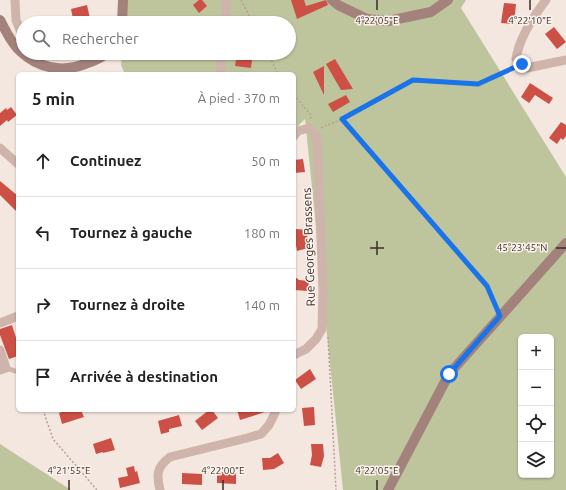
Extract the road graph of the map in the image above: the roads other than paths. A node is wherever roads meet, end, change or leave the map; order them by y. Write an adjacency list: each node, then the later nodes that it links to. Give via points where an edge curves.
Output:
1 (15, 0): 10 (street)
2 (123, 0): 7 (street)
3 (227, 0): 8 (street)
4 (332, 0): 5 (street, via 367,19 388,21 431,12)
5 (448, 0)
6 (546, 0): 15 (street, via 535,15 518,49 516,59 527,68)
7 (122, 16)
8 (226, 16)
9 (0, 20): 11 (street)
10 (16, 20)
11 (16, 47)
12 (31, 60): 13 (street, via 57,69 76,68)
13 (97, 60)
14 (221, 60): 16 (street)
15 (566, 60)
16 (220, 72)
17 (296, 134): 24 (street, Rue Georges Brassens, via 309,128 317,137 323,290 322,329 306,349)
18 (0, 148): 19 (street)
19 (16, 161)
20 (566, 243): 29 (street, via 449,374)
21 (16, 317): 22 (street)
22 (0, 323)
23 (0, 350): 25 (street)
24 (296, 354)
25 (3, 369): 26 (lane)
26 (16, 372)
27 (275, 412): 28 (street, via 269,425 261,434 170,457 160,465 157,479)
28 (160, 490)
29 (388, 490)

